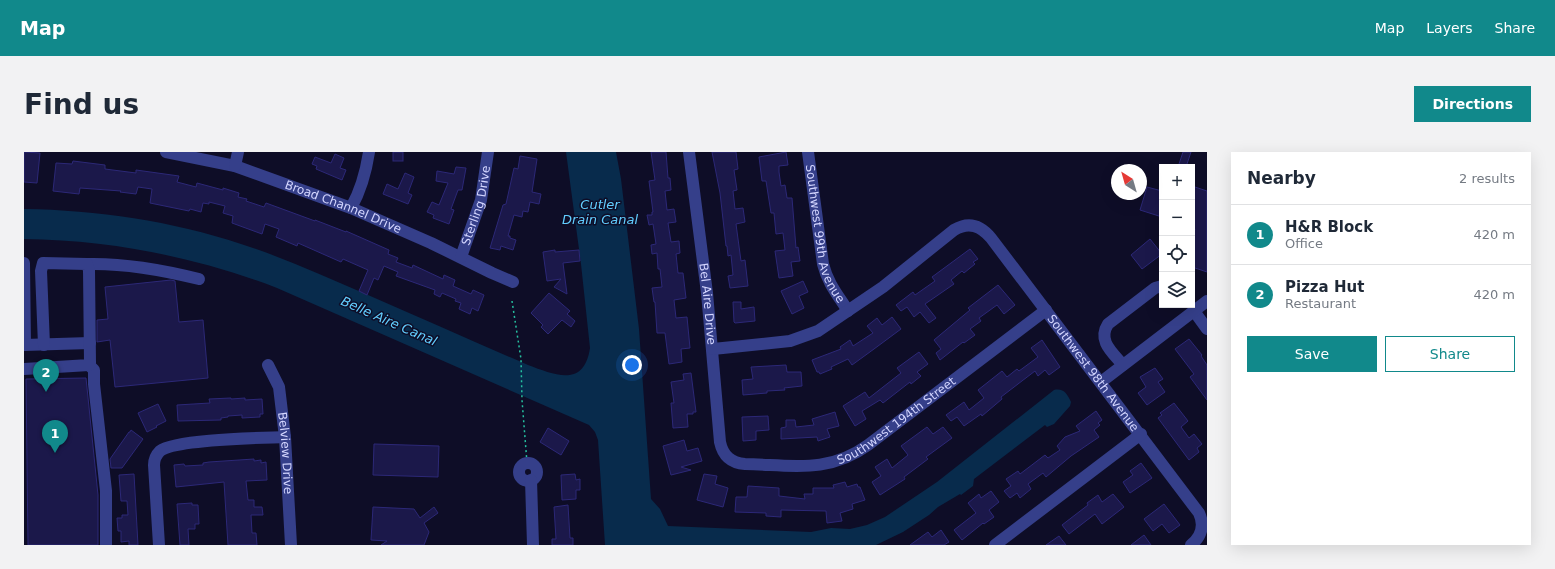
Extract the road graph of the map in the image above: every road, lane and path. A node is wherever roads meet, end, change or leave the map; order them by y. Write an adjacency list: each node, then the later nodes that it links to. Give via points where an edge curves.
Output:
1 (166, 152): 7 (street, Broad Channel Drive)
2 (238, 152): 7 (street)
3 (369, 152): 8 (street, via 364,180)
4 (488, 152): 9 (street, Sterling Drive, via 482,200)
5 (689, 152): 26 (street, Bel Aire Drive)
6 (808, 152): 20 (street, Southwest 99th Avenue, via 824,268 832,289)
7 (235, 166): 8 (street, Broad Channel Drive)
8 (351, 208): 9 (street, Broad Channel Drive)
9 (461, 257): 14 (street, Broad Channel Drive)
10 (24, 263): 11 (street); 21 (street)
11 (43, 263): 12 (street); 25 (street, via 41,271)
12 (87, 264): 13 (street, via 107,263 171,272); 23 (street)
13 (199, 279)
14 (513, 282)
15 (1159, 287): 29 (street, via 1108,324 1104,330 1105,342)
16 (512, 301): 35 (path, via 521,359)
17 (1207, 302): 19 (street)
18 (1046, 310): 20 (street, Southwest 98th Avenue, via 991,238 980,228 964,226 954,230 883,287); 31 (street, Southwest 98th Avenue); 34 (street, Southwest 194th Street, via 868,445 847,458 810,466 740,463 732,461)
19 (1191, 310): 22 (street); 29 (street)
20 (848, 311): 26 (street, via 818,331 793,340)
21 (24, 327): 24 (street)
22 (1207, 329)
23 (90, 343): 25 (street); 27 (street)
24 (24, 345): 25 (street)
25 (44, 345)
26 (713, 349): 34 (street, Bel Aire Drive, via 720,442)
27 (89, 364): 30 (street); 36 (street, via 94,370 106,491)
28 (268, 365): 33 (street, Belview Drive, via 279,388)
29 (1123, 365): 31 (street)
30 (24, 369)
31 (1101, 382): 32 (street, Southwest 98th Avenue)
32 (1141, 434): 40 (street); 41 (street, Southwest 98th Avenue, via 1199,513 1202,528 1198,538)
33 (285, 437): 37 (street, via 196,443 160,451 155,457 154,464); 38 (street, Belview Drive)
34 (726, 455)
35 (527, 463): 39 (street, via 522,466 520,474 525,480 531,480)
36 (106, 545)
37 (159, 545)
38 (291, 545)
39 (533, 545)
40 (995, 545)
41 (1191, 545)

